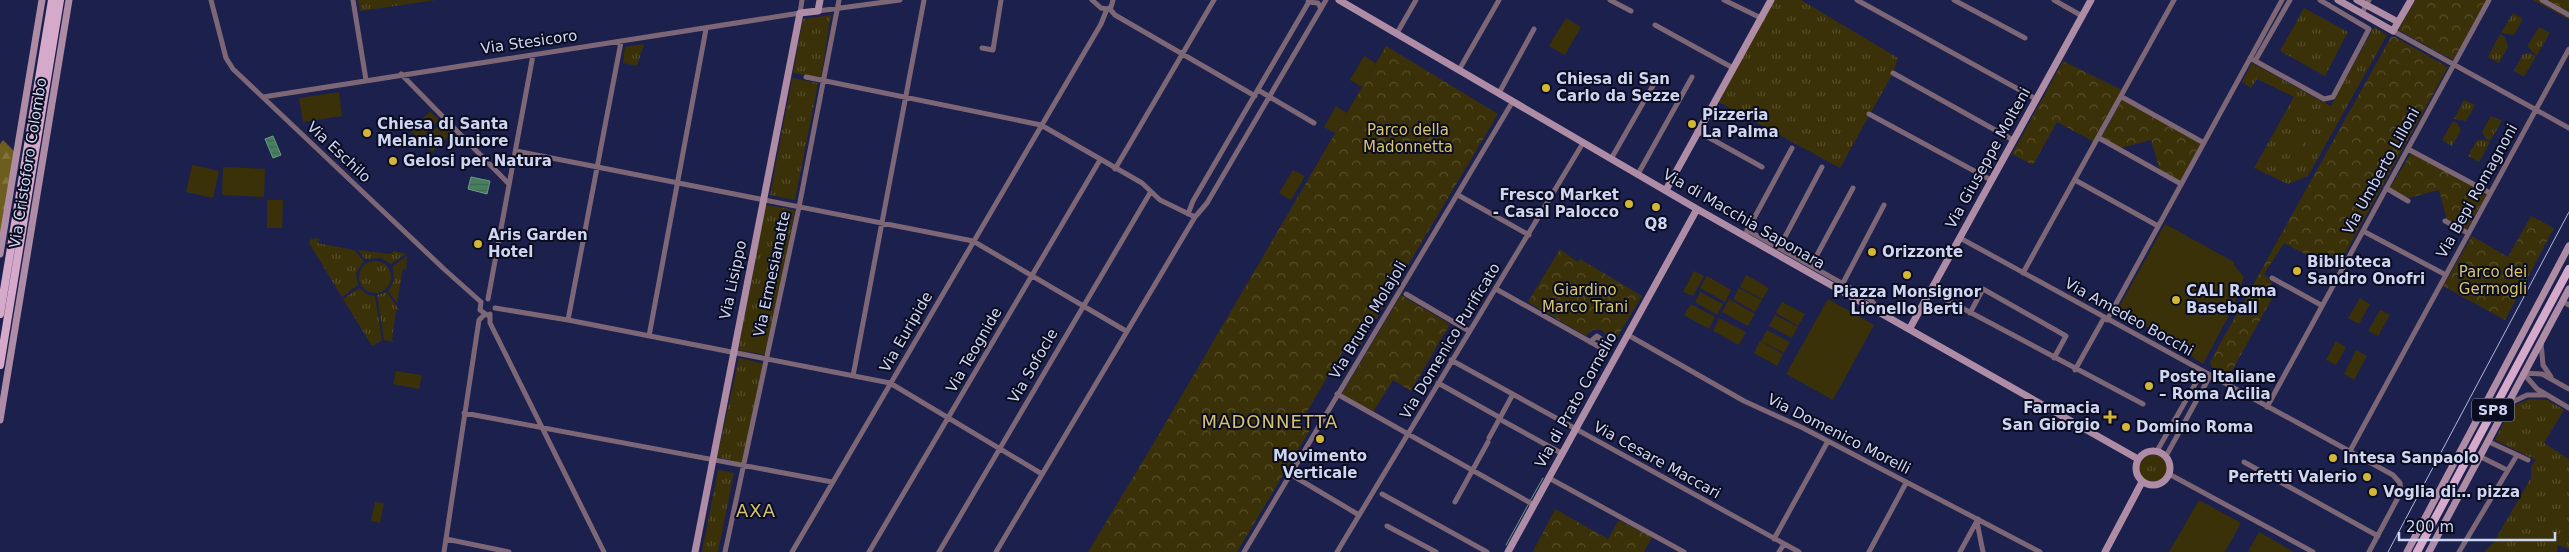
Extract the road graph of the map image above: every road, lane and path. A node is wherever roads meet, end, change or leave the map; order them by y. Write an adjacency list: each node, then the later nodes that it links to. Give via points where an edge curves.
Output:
1 (42, 0): 130 (street, Via Cristoforo Colombo)
2 (52, 0): 150 (main road, Via Cristoforo Colombo)
3 (60, 0): 167 (main road, Via Cristoforo Colombo)
4 (69, 0): 187 (street, Via Cristoforo Colombo)
5 (211, 0): 75 (street, Via Eschilo, via 228,62)
6 (353, 0): 67 (street)
7 (802, 0): 42 (street)
8 (820, 0): 40 (street)
9 (839, 0): 38 (street, Via Ermesianatte)
10 (900, 0): 38 (street)
11 (924, 0): 72 (street)
12 (1001, 0): 55 (street, via 993,50)
13 (1214, 0): 57 (street)
14 (1326, 0): 39 (street)
15 (1339, 0): 52 (street, Via di Macchia Saponara)
16 (1416, 0): 52 (street)
17 (1499, 0): 62 (street)
18 (1610, 0): 41 (street)
19 (1724, 0): 46 (street)
20 (1771, 0): 46 (street)
21 (1856, 0): 77 (street)
22 (1954, 0): 53 (street)
23 (2054, 0): 45 (street)
24 (2091, 0): 45 (street, Via Giuseppe Molteni)
25 (2174, 0): 76 (street)
26 (2282, 0): 59 (street)
27 (2290, 0): 59 (street)
28 (2320, 0): 59 (street, via 2369,28 2334,96 2324,99)
29 (2338, 0): 43 (street)
30 (2357, 0): 36 (street)
31 (2411, 0): 47 (street)
32 (2489, 0): 60 (street, Via Umberto Lilloni)
33 (2542, 0): 44 (street)
34 (1096, 1): 37 (street, via 1101,8)
35 (1309, 1): 39 (street, via 1318,3); 70 (street)
36 (2368, 3): 43 (street); 47 (street)
37 (1111, 4): 57 (street, via 1115,14); 84 (street, Via Euripide)
38 (837, 8): 40 (street); 68 (street, Via Ermesianatte)
39 (1321, 9): 74 (street)
40 (818, 11): 42 (street, Via Stesicoro)
41 (1630, 12)
42 (800, 13): 49 (street, Via Stesicoro); 112 (street, Via Lisippo)
43 (2362, 13): 51 (street)
44 (2569, 15)
45 (2082, 16): 77 (street, Via Giuseppe Molteni)
46 (1761, 18): 61 (street)
47 (2398, 22): 51 (street)
48 (1655, 25): 61 (street)
49 (706, 29): 54 (street, Via Stesicoro); 103 (street)
50 (1534, 30): 71 (street)
51 (2393, 31): 60 (street)
52 (1397, 33): 62 (street, Via di Macchia Saponara)
53 (2025, 38)
54 (621, 42): 58 (street, Via Stesicoro); 96 (street)
55 (982, 48)
56 (2569, 49): 81 (street, Via Bepi Romagnoni)
57 (1183, 54): 73 (street); 99 (street)
58 (533, 55): 64 (street, Via Stesicoro); 93 (street)
59 (2253, 59): 90 (street)
60 (2454, 65): 81 (street); 92 (street, Via Umberto Lilloni)
61 (1733, 68): 86 (street)
62 (1459, 70): 71 (street, Via di Macchia Saponara)
63 (1893, 73): 88 (street)
64 (401, 74): 67 (street, Via Stesicoro); 104 (street)
65 (806, 77): 68 (street)
66 (1692, 77): 100 (street)
67 (366, 80): 75 (street, Via Stesicoro)
68 (824, 80): 72 (street); 115 (street, Via Ermesianatte)
69 (1655, 82): 94 (street)
70 (1258, 90): 73 (street); 74 (street)
71 (1499, 93): 78 (street, Via di Macchia Saponara)
72 (906, 96): 84 (street); 120 (street)
73 (1255, 96): 79 (street)
74 (1269, 96): 80 (street); 83 (street)
75 (262, 97): 143 (street, Via Eschilo)
76 (2122, 97): 87 (street); 90 (street)
77 (2036, 99): 88 (street, Via Giuseppe Molteni)
78 (1513, 101): 89 (street, Via di Macchia Saponara); 111 (street, Via Bruno Molajoli)
79 (1252, 102): 80 (street); 117 (street, via 1193,200)
80 (1261, 108): 118 (street, via 1207,203)
81 (2536, 110): 85 (street); 110 (street, Via Bepi Romagnoni)
82 (1869, 114): 101 (street)
83 (1314, 123)
84 (1041, 125): 95 (street); 127 (street, Via Euripide)
85 (2569, 128)
86 (1697, 131): 97 (street); 108 (street)
87 (2099, 138): 102 (street); 105 (street)
88 (2013, 140): 101 (street, Via Giuseppe Molteni)
89 (1583, 143): 94 (street, Via di Macchia Saponara); 125 (street, Via Domenico Purificato)
90 (2204, 143): 105 (street)
91 (1792, 148): 122 (street)
92 (2408, 149): 107 (street, Via Umberto Lilloni); 110 (street)
93 (516, 151): 96 (street); 104 (street)
94 (1611, 159): 100 (street, Via di Macchia Saponara)
95 (1100, 160): 99 (street); 135 (street, Via Teognide)
96 (596, 166): 103 (street); 154 (street)
97 (1762, 167)
98 (1822, 167): 129 (street)
99 (1115, 169): 109 (street, via 1142,183)
100 (1638, 174): 108 (street, Via di Macchia Saponara)
101 (1991, 180): 126 (street, Via Giuseppe Molteni)
102 (2075, 180): 121 (street); 133 (street)
103 (677, 183): 112 (street); 160 (street)
104 (510, 184): 142 (street)
105 (2181, 184): 121 (street)
106 (1853, 188): 131 (street)
107 (2386, 188): 113 (street); 123 (street, Via Umberto Lilloni)
108 (1666, 190): 116 (street, Via di Macchia Saponara)
109 (1150, 193): 117 (street); 146 (street, Via Sofocle)
110 (2490, 193): 124 (street, Via Bepi Romagnoni)
111 (1458, 195): 125 (street); 177 (street, Via Bruno Molajoli)
112 (764, 200): 115 (street); 163 (street, Via Lisippo)
113 (2408, 201)
114 (1884, 205): 137 (street)
115 (799, 207): 120 (street); 165 (street, Via Ermesianatte)
116 (1697, 209): 122 (street, Via di Macchia Saponara, via 1732,229); 159 (street, Via di Prato Cornelio)
117 (1188, 214): 118 (street)
118 (1194, 217): 157 (street)
119 (2445, 222): 124 (street)
120 (882, 224): 127 (street); 171 (street)
121 (2158, 226): 153 (street)
122 (1747, 231): 129 (street); 148 (street, Via di Macchia Saponara)
123 (2363, 231): 134 (street); 145 (street, Via Umberto Lilloni)
124 (2468, 234): 134 (street, Via Bepi Romagnoni)
125 (1529, 235): 138 (street, Via Domenico Purificato)
126 (1960, 238): 133 (street, Via Amedeo Bocchi); 140 (street, Via Giuseppe Molteni)
127 (973, 241): 135 (street); 174 (street, Via Euripide)
128 (2569, 246): 249 (street)
129 (1779, 248): 131 (street)
130 (0, 254)
131 (1810, 266): 137 (street)
132 (2569, 269): 250 (main road, SP8)
133 (2023, 273): 153 (street, Via Amedeo Bocchi)
134 (2446, 275): 195 (street, Via Bepi Romagnoni)
135 (1031, 276): 146 (street); 186 (street, Via Teognide)
136 (2272, 278): 145 (street)
137 (1842, 283): 148 (street, via 1873,300)
138 (1496, 289): 158 (street, Via Domenico Purificato); 162 (street)
139 (2569, 289): 144 (street)
140 (1930, 291): 149 (street); 152 (street, Via Giuseppe Molteni)
141 (1406, 294): 158 (street)
142 (488, 299): 143 (street); 147 (street, via 494,302)
143 (481, 302): 151 (street, via 479,308)
144 (2566, 303): 161 (street)
145 (2321, 305): 182 (street, Via Umberto Lilloni)
146 (1083, 306): 157 (street); 194 (street, Via Sofocle)
147 (495, 308): 151 (street); 154 (street)
148 (1882, 313): 155 (street, Via di Macchia Saponara)
149 (1970, 313): 164 (street); 164 (street, via 1983,289 2066,336)
150 (0, 314)
151 (488, 314): 184 (street, via 479,320); 189 (street)
152 (1918, 314): 155 (street); 156 (street, Via Giuseppe Molteni)
153 (2105, 319): 168 (street); 169 (street, Via Amedeo Bocchi)
154 (568, 320): 160 (street)
155 (1898, 322): 156 (street, Via di Macchia Saponara)
156 (1910, 328): 201 (street, Via di Macchia Saponara)
157 (1126, 331): 208 (street)
158 (1469, 331): 166 (street, Via Domenico Purificato)
159 (1628, 335): 190 (street, Via di Prato Cornelio); 192 (street, Via Domenico Morelli, via 1744,401)
160 (649, 336): 163 (street)
161 (2541, 339): 170 (street); 173 (street, via 2542,362)
162 (1590, 342)
163 (733, 352): 165 (street); 203 (street, Via Lisippo)
164 (2054, 358): 168 (street)
165 (768, 359): 171 (street); 205 (street, Via Ermesianatte)
166 (1451, 360): 175 (street, Via Domenico Purificato); 178 (street, Via Cesare Maccari)
167 (0, 365)
168 (2075, 370): 180 (street)
169 (2202, 372): 172 (street, Via Amedeo Bocchi); 196 (street)
170 (2524, 373): 173 (street, via 2538,373); 179 (street, via 2530,383); 181 (street)
171 (853, 376): 174 (street)
172 (2210, 376): 182 (street, Via Amedeo Bocchi); 199 (street)
173 (2553, 380): 176 (street)
174 (890, 384): 186 (street); 212 (street, Via Euripide)
175 (1438, 384): 185 (street); 191 (street, Via Domenico Purificato)
176 (2569, 389)
177 (1337, 394): 191 (street); 209 (street, Via Bruno Molajoli)
178 (1512, 394): 190 (street, Via Cesare Maccari); 207 (street)
179 (2545, 395): 181 (street, via 2527,395); 183 (street)
180 (2143, 404)
181 (2506, 406): 193 (street)
182 (2267, 407): 195 (street, Via Amedeo Bocchi)
183 (2569, 408)
184 (464, 413): 189 (street); 223 (street)
185 (1497, 416)
186 (948, 418): 194 (street); 232 (street, Via Teognide)
187 (0, 420)
188 (1503, 421): 197 (street)
189 (543, 428): 203 (street); 228 (street)
190 (1576, 429): 197 (street, Via di Prato Cornelio); 222 (street, Via Cesare Maccari)
191 (1407, 435): 207 (street); 218 (street, Via Domenico Purificato)
192 (1828, 441): 214 (street, Via Domenico Morelli); 222 (street)
193 (2487, 441): 198 (street); 200 (street)
194 (1000, 448): 208 (street); 233 (street, Via Sofocle)
195 (2350, 450): 221 (street, Via Amedeo Bocchi, via 2393,475 2401,485 2400,494)
196 (2157, 452): 199 (street); 201 (street, via 2146,452)
197 (1563, 454): 211 (street, Via di Prato Cornelio)
198 (2516, 455): 202 (street); 206 (street)
199 (2166, 456): 210 (street)
200 (2479, 456): 206 (street); 251 (street)
201 (2138, 459): 213 (street, via 2135,468)
202 (2528, 460)
203 (712, 461): 205 (street); 229 (street, Via Lisippo)
204 (2244, 462): 221 (street)
205 (743, 466): 212 (street); 230 (street, Via Ermesianatte)
206 (2507, 470): 252 (street)
207 (1472, 472): 216 (street); 217 (street)
208 (1042, 474): 234 (street)
209 (1290, 474): 218 (street); 235 (street, Via Bruno Molajoli)
210 (2169, 474): 213 (street, via 2158,485); 247 (street)
211 (1549, 478): 217 (street, Via di Prato Cornelio); 225 (street)
212 (832, 482): 231 (street, Via Euripide)
213 (2142, 482): 246 (street)
214 (1906, 483): 219 (street, Via Domenico Morelli); 242 (street)
215 (1382, 494): 238 (street)
216 (1455, 502)
217 (1530, 503): 239 (street, Via di Prato Cornelio)
218 (1359, 515): 236 (street, Via Domenico Purificato)
219 (1977, 521): 243 (street); 244 (street); 245 (street, Via Domenico Morelli)
220 (1387, 526): 237 (street)
221 (2378, 536): 248 (street, Via Amedeo Bocchi)
222 (1774, 538): 224 (street, Via Cesare Maccari)
223 (446, 539): 226 (street); 227 (street)
224 (1784, 544): 240 (street); 241 (street, Via Cesare Maccari)
225 (1680, 551)
226 (444, 552)
227 (509, 552)
228 (604, 552)
229 (695, 552)
230 (725, 552)
231 (792, 552)
232 (869, 552)
233 (939, 552)
234 (996, 552)
235 (1244, 552)
236 (1337, 552)
237 (1436, 552)
238 (1487, 552)
239 (1508, 552)
240 (1779, 552)
241 (1799, 552)
242 (1870, 552)
243 (1960, 552)
244 (1984, 552)
245 (2040, 552)
246 (2104, 552)
247 (2313, 552)
248 (2369, 552)
249 (2407, 552)
250 (2417, 552)
251 (2430, 552)
252 (2459, 552)

